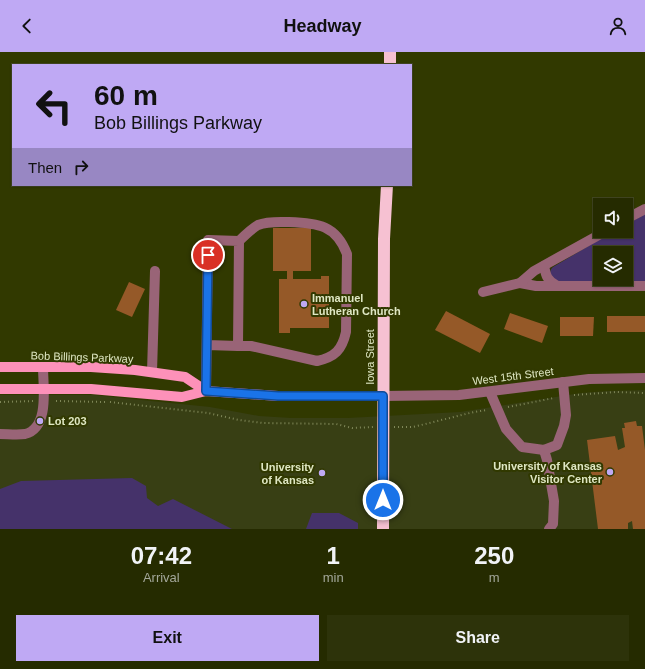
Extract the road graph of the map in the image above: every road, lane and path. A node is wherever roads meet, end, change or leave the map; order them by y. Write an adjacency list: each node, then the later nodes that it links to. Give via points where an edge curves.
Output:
1 (390, 52): 2 (highway)
2 (390, 64)
3 (387, 186): 26 (highway, Iowa Street)
4 (645, 209): 5 (street)
5 (633, 215)
6 (594, 238): 8 (street)
7 (239, 241): 14 (street, via 208,240); 15 (street); 15 (street, via 258,225 271,222 313,223 335,234 347,254 346,332 340,349 334,355 317,361 251,346)
8 (544, 266): 10 (street); 11 (street, via 549,281)
9 (155, 271): 18 (street)
10 (520, 283): 11 (street, via 536,286); 13 (street)
11 (556, 285): 12 (street)
12 (645, 286)
13 (483, 292)
14 (207, 345): 15 (street); 23 (street)
15 (238, 346)
16 (0, 367): 17 (main road, Bob Billings Parkway)
17 (43, 367): 18 (main road, Bob Billings Parkway); 22 (street)
18 (152, 372): 23 (main road, Bob Billings Parkway, via 185,377)
19 (645, 378): 20 (street, West 15th Street)
20 (563, 382): 24 (street, West 15th Street); 27 (street)
21 (0, 389): 22 (main road, Bob Billings Parkway)
22 (43, 389): 23 (main road, Bob Billings Parkway, via 91,389 182,397); 28 (street)
23 (206, 391): 26 (main road, Bob Billings Parkway, via 278,396)
24 (490, 392): 26 (street, West 15th Street, via 441,396); 30 (street)
25 (645, 393): 27 (path, via 616,392)
26 (383, 396): 35 (highway, Iowa Street)
27 (564, 396): 30 (path); 34 (street, via 566,415 560,437 556,445)
28 (44, 401): 29 (path); 32 (path, via 105,402 208,413 263,423 336,424); 33 (street, via 41,419 32,431)
29 (0, 402)
30 (497, 409): 31 (path); 34 (street, via 506,429 522,447)
31 (410, 427)
32 (359, 428)
33 (0, 434)
34 (544, 450): 36 (street, via 554,501 553,524)
35 (383, 529)
36 (549, 529)

